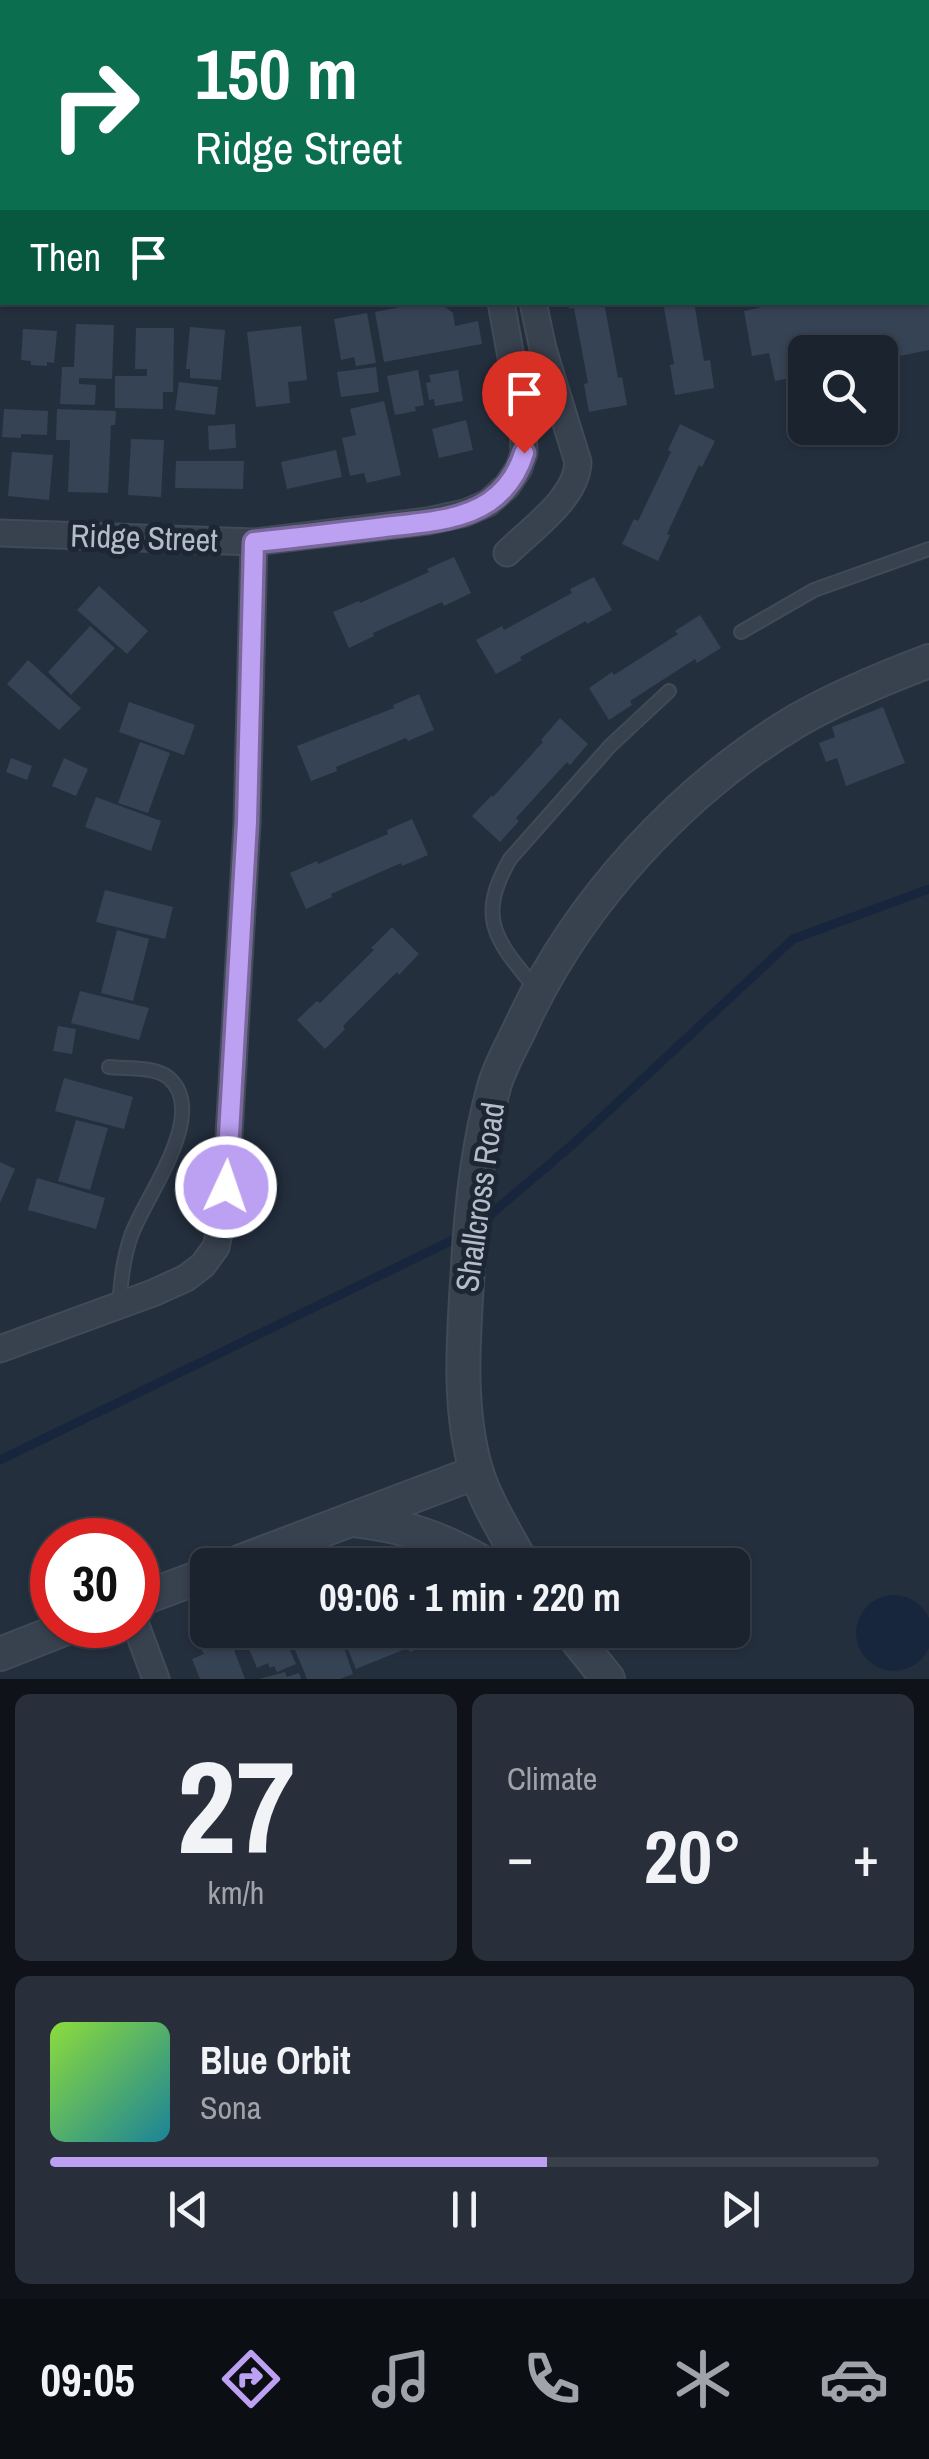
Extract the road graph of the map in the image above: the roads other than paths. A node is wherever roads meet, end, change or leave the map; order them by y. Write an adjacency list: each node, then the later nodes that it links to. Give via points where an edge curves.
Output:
1 (501, 305): 4 (street, Ridge Street, via 523,423 524,453 507,486 465,513)
2 (534, 305): 6 (street, via 578,474 567,495)
3 (0, 533): 4 (street, Ridge Street)
4 (254, 542): 12 (street, via 247,822 221,1225 203,1265)
5 (929, 549): 7 (lane, via 814,590)
6 (507, 553)
7 (741, 632)
8 (929, 660): 10 (street, Shallcross Road, via 797,721 732,766 662,826 604,890)
9 (669, 691): 10 (lane, via 610,746 500,876 494,933)
10 (537, 991): 14 (street, Shallcross Road, via 495,1082 480,1151 464,1337 465,1412)
11 (109, 1067): 12 (lane, via 158,1071 181,1096 182,1110 180,1133 132,1232)
12 (119, 1306): 13 (street)
13 (0, 1349)
14 (477, 1472): 15 (street); 18 (street, Shallcross Road)
15 (351, 1520): 16 (street); 17 (street, via 388,1524)
16 (276, 1548)
17 (456, 1548)
18 (515, 1548)
19 (190, 1581): 20 (street)
20 (160, 1592)
21 (30, 1642): 24 (street)
22 (145, 1648): 25 (street)
23 (583, 1648): 26 (street)
24 (0, 1654)
25 (156, 1679)
26 (608, 1679)

